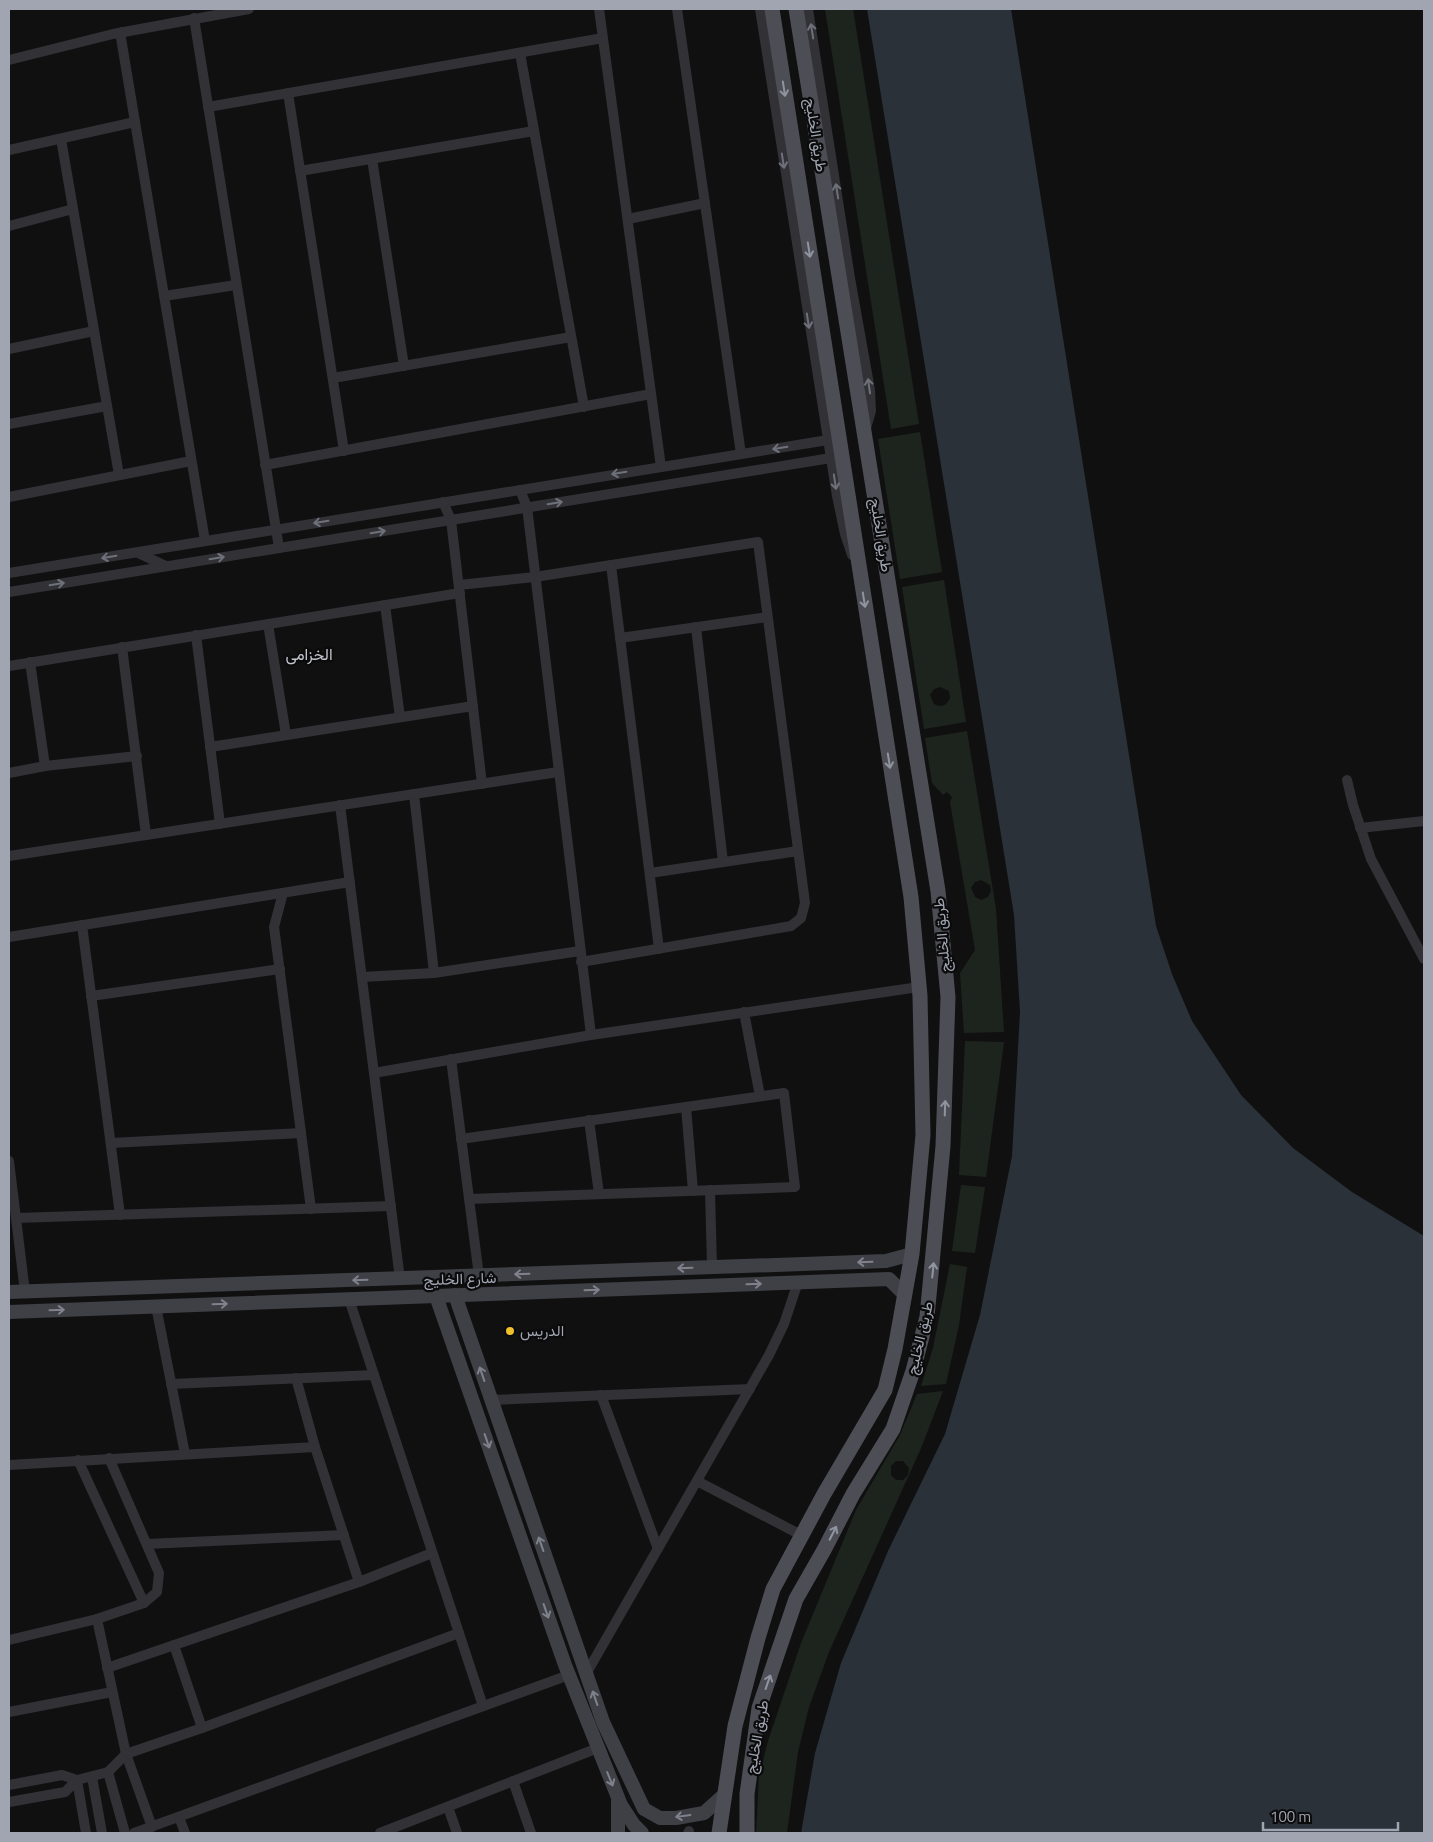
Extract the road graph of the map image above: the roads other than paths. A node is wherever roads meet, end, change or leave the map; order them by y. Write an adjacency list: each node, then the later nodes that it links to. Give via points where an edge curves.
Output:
1 (249, 9): 8 (street)
2 (599, 9): 10 (street)
3 (677, 9): 21 (street)
4 (760, 9): 37 (street, one-way to 37)
5 (772, 9): 57 (main road, طريق الخليج, one-way to 57)
6 (796, 9): 36 (main road, طريق الخليج)
7 (808, 9): 36 (street, one-way to 7, via 870,390)
8 (194, 18): 9 (street); 14 (street)
9 (122, 32): 12 (street); 15 (street)
10 (603, 38): 11 (street); 23 (street)
11 (520, 53): 13 (street); 16 (street)
12 (9, 60)
13 (288, 93): 14 (street); 20 (street)
14 (208, 107): 25 (street)
15 (135, 122): 17 (street); 26 (street)
16 (534, 131): 19 (street); 28 (street)
17 (61, 139): 18 (street); 22 (street)
18 (9, 150)
19 (372, 159): 20 (street); 30 (street)
20 (300, 171): 31 (street)
21 (705, 203): 23 (street); 39 (street)
22 (73, 209): 24 (street); 27 (street)
23 (628, 219): 32 (street)
24 (9, 226)
25 (236, 285): 26 (street); 42 (street)
26 (164, 296): 41 (street)
27 (94, 331): 29 (street); 33 (street)
28 (572, 337): 30 (street); 34 (street)
29 (9, 350)
30 (404, 366): 31 (street)
31 (333, 378): 38 (street)
32 (651, 394): 34 (street); 43 (street)
33 (107, 406): 35 (street); 44 (street)
34 (584, 407): 38 (street)
35 (9, 424)
36 (865, 434): 189 (main road, طريق الخليج, one-way to 36, via 747,1794 759,1708 796,1599 853,1494 894,1429 927,1317 937,1223 948,997 938,892)
37 (828, 440): 39 (street, one-way to 39); 40 (street)
38 (344, 451): 42 (street)
39 (740, 454): 43 (street)
40 (831, 458): 48 (street, one-way to 40); 57 (street, one-way to 57, via 845,534)
41 (191, 461): 44 (street); 51 (street)
42 (265, 465): 50 (street)
43 (661, 467): 45 (street, one-way to 45)
44 (119, 475): 46 (street)
45 (520, 490): 47 (street); 48 (street)
46 (9, 497)
47 (443, 502): 49 (street); 50 (street, one-way to 50)
48 (527, 507): 49 (street); 58 (street)
49 (451, 520): 52 (street, one-way to 49); 59 (street)
50 (276, 530): 51 (street); 52 (street)
51 (205, 541): 53 (street)
52 (278, 548): 55 (street, one-way to 52)
53 (137, 552): 55 (street); 56 (street, one-way to 56)
54 (611, 565): 58 (street); 62 (street, via 758,542); 66 (street)
55 (166, 566): 60 (street, one-way to 55)
56 (9, 573)
57 (860, 575): 101 (main road, طريق الخليج, one-way to 101, via 911,897)
58 (535, 577): 59 (street); 76 (street)
59 (459, 589): 61 (street); 70 (street)
60 (9, 592)
61 (385, 605): 63 (street); 71 (street)
62 (767, 617): 64 (street); 86 (street)
63 (268, 624): 65 (street); 72 (street)
64 (696, 627): 66 (street); 88 (street)
65 (196, 636): 67 (street); 73 (street)
66 (620, 638): 89 (street)
67 (122, 647): 68 (street); 74 (street)
68 (30, 662): 69 (street); 75 (street)
69 (9, 666)
70 (473, 706): 71 (street); 79 (street)
71 (400, 717): 72 (street)
72 (286, 735): 73 (street)
73 (210, 746): 83 (street)
74 (137, 756): 75 (street); 85 (street)
75 (44, 766): 77 (street)
76 (558, 772): 79 (street); 95 (street)
77 (9, 773)
78 (1347, 780): 84 (street)
79 (482, 784): 80 (street)
80 (414, 794): 81 (street); 99 (street)
81 (340, 805): 83 (street); 90 (street)
82 (1424, 821): 84 (street)
83 (220, 824): 85 (street)
84 (1360, 828): 96 (street, via 1371,860)
85 (146, 835): 87 (street)
86 (798, 851): 88 (street); 94 (street, via 805,903 801,918 791,926)
87 (9, 856)
88 (723, 862): 89 (street)
89 (650, 873): 94 (street)
90 (350, 882): 91 (street); 100 (street)
91 (283, 892): 92 (street); 98 (street, via 274,927)
92 (82, 925): 93 (street); 102 (street)
93 (9, 937)
94 (659, 949): 97 (street)
95 (580, 951): 97 (street); 99 (street)
96 (1424, 959)
97 (582, 962): 104 (street)
98 (280, 969): 102 (street); 110 (street)
99 (434, 973): 100 (street)
100 (362, 977): 106 (street)
101 (919, 987): 103 (street); 122 (main road, طريق الخليج, via 923,1135)
102 (91, 996): 112 (street)
103 (744, 1012): 104 (street); 107 (street)
104 (591, 1035): 105 (street)
105 (451, 1059): 106 (street); 111 (street)
106 (374, 1072): 118 (street)
107 (760, 1096): 108 (street); 114 (street, via 784,1093 795,1187)
108 (686, 1106): 109 (street); 115 (street)
109 (589, 1120): 111 (street); 116 (street)
110 (301, 1133): 112 (street); 119 (street)
111 (461, 1139): 117 (street)
112 (111, 1143): 120 (street)
113 (9, 1161): 121 (street)
114 (710, 1190): 115 (street); 123 (street)
115 (693, 1191): 116 (street)
116 (599, 1194): 117 (street)
117 (469, 1199): 124 (street)
118 (391, 1206): 119 (street); 125 (street)
119 (311, 1208): 120 (street)
120 (120, 1215): 121 (street)
121 (16, 1218): 128 (street)
122 (912, 1254): 123 (street, one-way to 123, via 886,1261); 130 (main road, طريق الخليج)
123 (712, 1268): 124 (street, one-way to 124)
124 (479, 1276): 125 (street)
125 (400, 1278): 128 (street, one-way to 128)
126 (798, 1282): 129 (street, شارع الخليج, one-way to 126); 130 (street, شارع الخليج, via 889,1279); 138 (street, via 784,1324)
127 (9, 1292): 128 (street)
128 (25, 1292)
129 (455, 1295): 131 (street, شارع الخليج); 140 (street, one-way to 129)
130 (905, 1295): 148 (main road, طريق الخليج, via 885,1390)
131 (436, 1296): 132 (street, شارع الخليج); 160 (street, one-way to 160)
132 (349, 1299): 133 (street, شارع الخليج, one-way to 132); 135 (street)
133 (156, 1306): 134 (street, شارع الخليج, one-way to 133); 137 (street)
134 (9, 1312)
135 (374, 1375): 136 (street); 151 (street)
136 (296, 1378): 137 (street); 141 (street)
137 (171, 1384): 142 (street)
138 (750, 1388): 139 (street); 146 (street)
139 (600, 1395): 140 (street); 150 (street)
140 (491, 1400): 159 (street, one-way to 140)
141 (315, 1447): 142 (street); 147 (street)
142 (184, 1454): 143 (street)
143 (109, 1458): 144 (street); 149 (street)
144 (78, 1460): 145 (street); 153 (street)
145 (9, 1465)
146 (697, 1480): 148 (street); 150 (street)
147 (344, 1535): 149 (street); 152 (street)
148 (802, 1536): 172 (main road, طريق الخليج, via 773,1590 758,1638 735,1726)
149 (146, 1544): 153 (street, via 159,1573 157,1592)
150 (658, 1549): 159 (street)
151 (432, 1553): 152 (street); 155 (street)
152 (359, 1582): 157 (street)
153 (144, 1603): 154 (street)
154 (97, 1619): 156 (street); 158 (street)
155 (459, 1633): 162 (street); 164 (street)
156 (9, 1640)
157 (174, 1645): 158 (street); 164 (street)
158 (107, 1668): 161 (street)
159 (586, 1674): 172 (street, one-way to 159, via 704,1813 660,1818 644,1809 603,1722)
160 (569, 1675): 162 (street); 165 (street)
161 (112, 1692): 163 (street); 166 (street)
162 (483, 1706): 176 (street)
163 (9, 1712)
164 (202, 1728): 166 (street)
165 (598, 1748): 170 (street); 173 (street, one-way to 173)
166 (126, 1754): 167 (street); 177 (street)
167 (108, 1772): 168 (street); 180 (street)
168 (92, 1776): 169 (street); 179 (street)
169 (77, 1780): 171 (street, via 62,1775); 174 (street, via 66,1792); 178 (street)
170 (513, 1782): 175 (street); 185 (street)
171 (9, 1785)
172 (724, 1795): 188 (main road, طريق الخليج)
173 (618, 1798): 186 (street); 187 (street)
174 (9, 1802)
175 (448, 1807): 183 (street); 184 (street)
176 (179, 1817): 177 (street); 182 (street)
177 (152, 1826): 181 (street)
178 (86, 1833)
179 (102, 1833)
180 (125, 1833)
181 (134, 1833)
182 (185, 1833)
183 (380, 1833)
184 (457, 1833)
185 (531, 1833)
186 (618, 1833)
187 (642, 1833)
188 (719, 1833)
189 (747, 1833)

